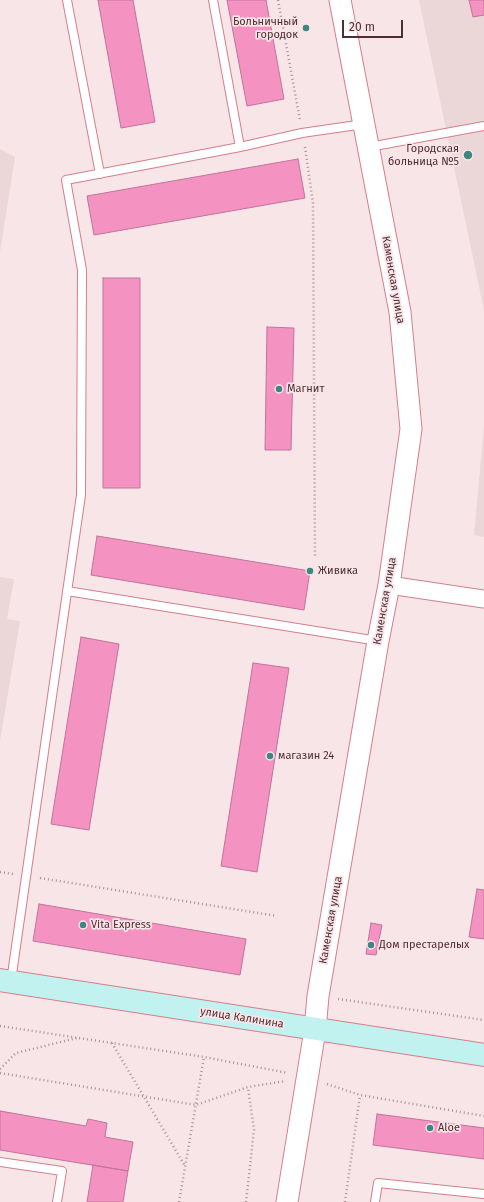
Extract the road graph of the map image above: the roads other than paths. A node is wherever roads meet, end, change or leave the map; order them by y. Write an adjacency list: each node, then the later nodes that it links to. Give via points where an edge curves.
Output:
1 (67, 0): 8 (lane)
2 (213, 0): 6 (lane)
3 (340, 0): 4 (street, Каменская улица)
4 (364, 124): 6 (lane, via 302,133); 7 (street, Каменская улица)
5 (484, 126): 7 (lane)
6 (240, 147): 8 (lane)
7 (368, 147): 9 (street, Каменская улица, via 400,312 411,429)
8 (100, 174): 10 (lane, via 66,180 82,270 81,495)
9 (389, 584): 11 (street); 12 (street, Каменская улица)
10 (67, 592): 12 (lane); 13 (lane, via 26,876)
11 (484, 599)
12 (378, 641): 14 (street, Каменская улица, via 318,996)
13 (6, 981): 14 (main road, улица Калинина)
14 (315, 1030): 15 (main road, улица Калинина); 19 (street, Каменская улица)
15 (484, 1055)
16 (0, 1162): 18 (lane, via 62,1171)
17 (484, 1194): 20 (lane, via 378,1183)
18 (57, 1202)
19 (287, 1202)
20 (375, 1202)

